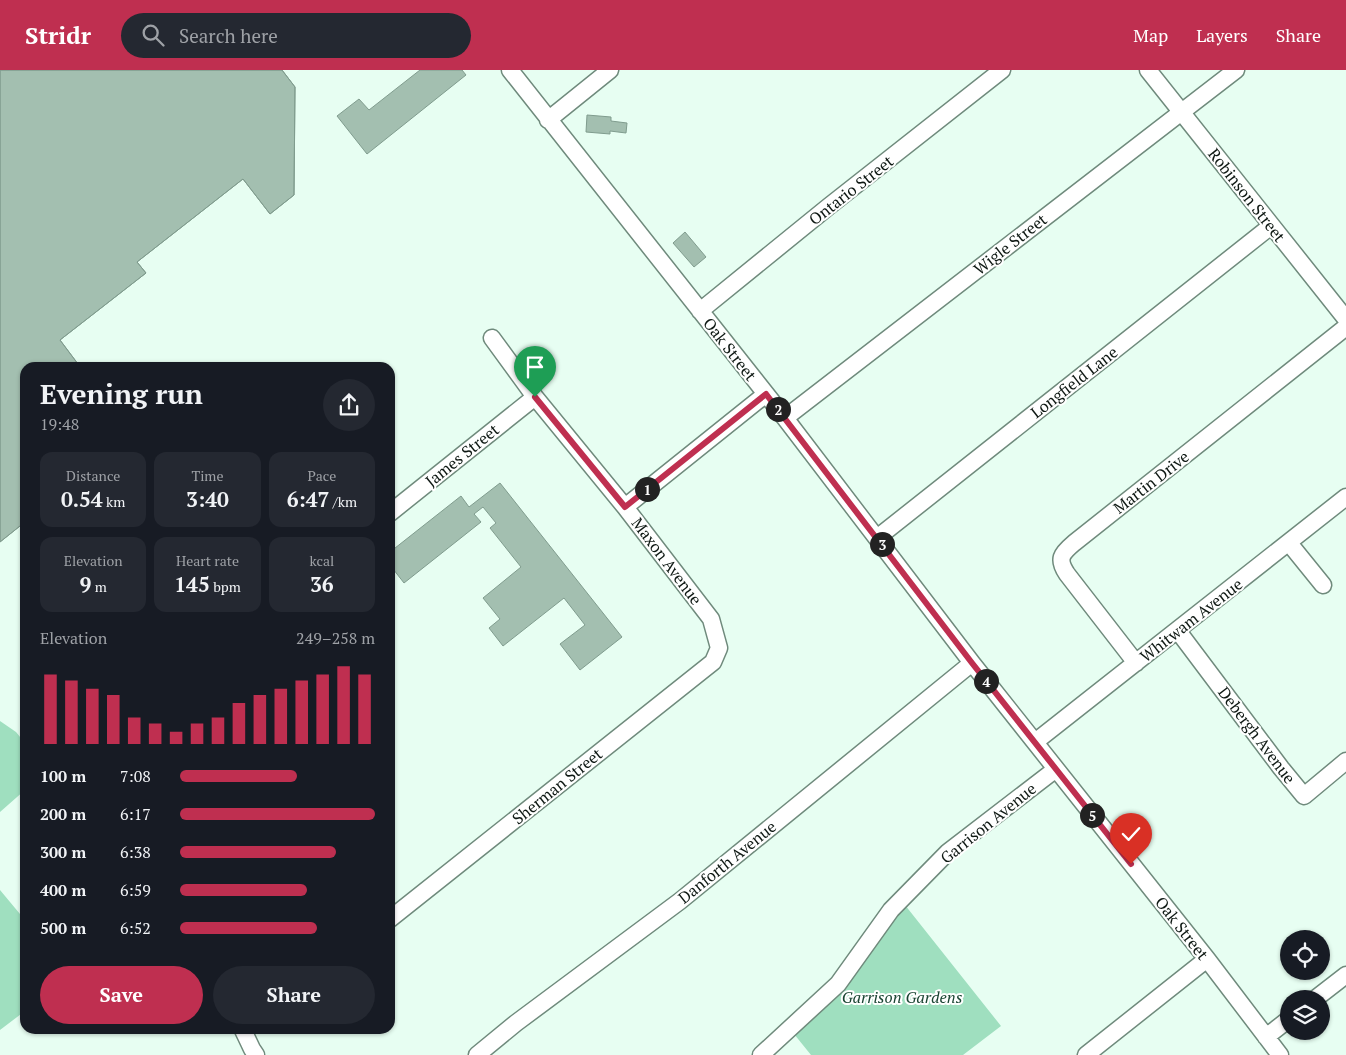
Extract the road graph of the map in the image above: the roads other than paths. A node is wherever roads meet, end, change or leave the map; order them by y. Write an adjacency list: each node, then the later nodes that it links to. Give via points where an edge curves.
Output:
1 (510, 70): 7 (street, Oak Street)
2 (610, 70): 7 (street)
3 (1002, 70): 9 (street, Ontario Street)
4 (1148, 70): 6 (street, Robinson Street)
5 (1236, 70): 6 (street, Wigle Street)
6 (1181, 111): 8 (street, Robinson Street); 15 (street, Wigle Street)
7 (548, 120): 9 (street, Oak Street)
8 (1272, 226): 10 (street, Robinson Street); 19 (street, Longfield Lane)
9 (700, 311): 13 (street, Oak Street)
10 (1346, 320)
11 (1346, 327): 25 (street, Martin Drive, via 1063,553 1062,567)
12 (492, 338): 14 (street, Maxon Avenue)
13 (766, 394): 15 (street, Oak Street); 17 (street)
14 (535, 397): 17 (street, Maxon Avenue); 18 (street, James Street)
15 (785, 418): 19 (street, Oak Street)
16 (1346, 497): 20 (street, Whitwam Avenue)
17 (625, 507): 23 (street, Maxon Avenue, via 711,619)
18 (395, 509)
19 (877, 538): 24 (street, Oak Street)
20 (1289, 543): 21 (street); 22 (street, Whitwam Avenue)
21 (1323, 585)
22 (1178, 631): 25 (street, Whitwam Avenue); 27 (street, Debergh Avenue, via 1304,796)
23 (719, 648): 29 (street, Sherman Street, via 713,662)
24 (972, 663): 26 (street, Oak Street); 37 (street, Danforth Avenue, via 680,901)
25 (1136, 663): 26 (street, Whitwam Avenue)
26 (1035, 742): 28 (street, Oak Street)
27 (1346, 761)
28 (1056, 769): 30 (street, Oak Street); 38 (street, Garrison Avenue, via 948,852 891,910 838,984)
29 (395, 915)
30 (1207, 959): 35 (street, Oak Street); 39 (street)
31 (1346, 975): 32 (street)
32 (1327, 990)
33 (1280, 1027): 35 (street)
34 (245, 1034): 36 (street)
35 (1266, 1037): 40 (street, Oak Street)
36 (256, 1055)
37 (476, 1055)
38 (761, 1055)
39 (1086, 1055)
40 (1280, 1055)

